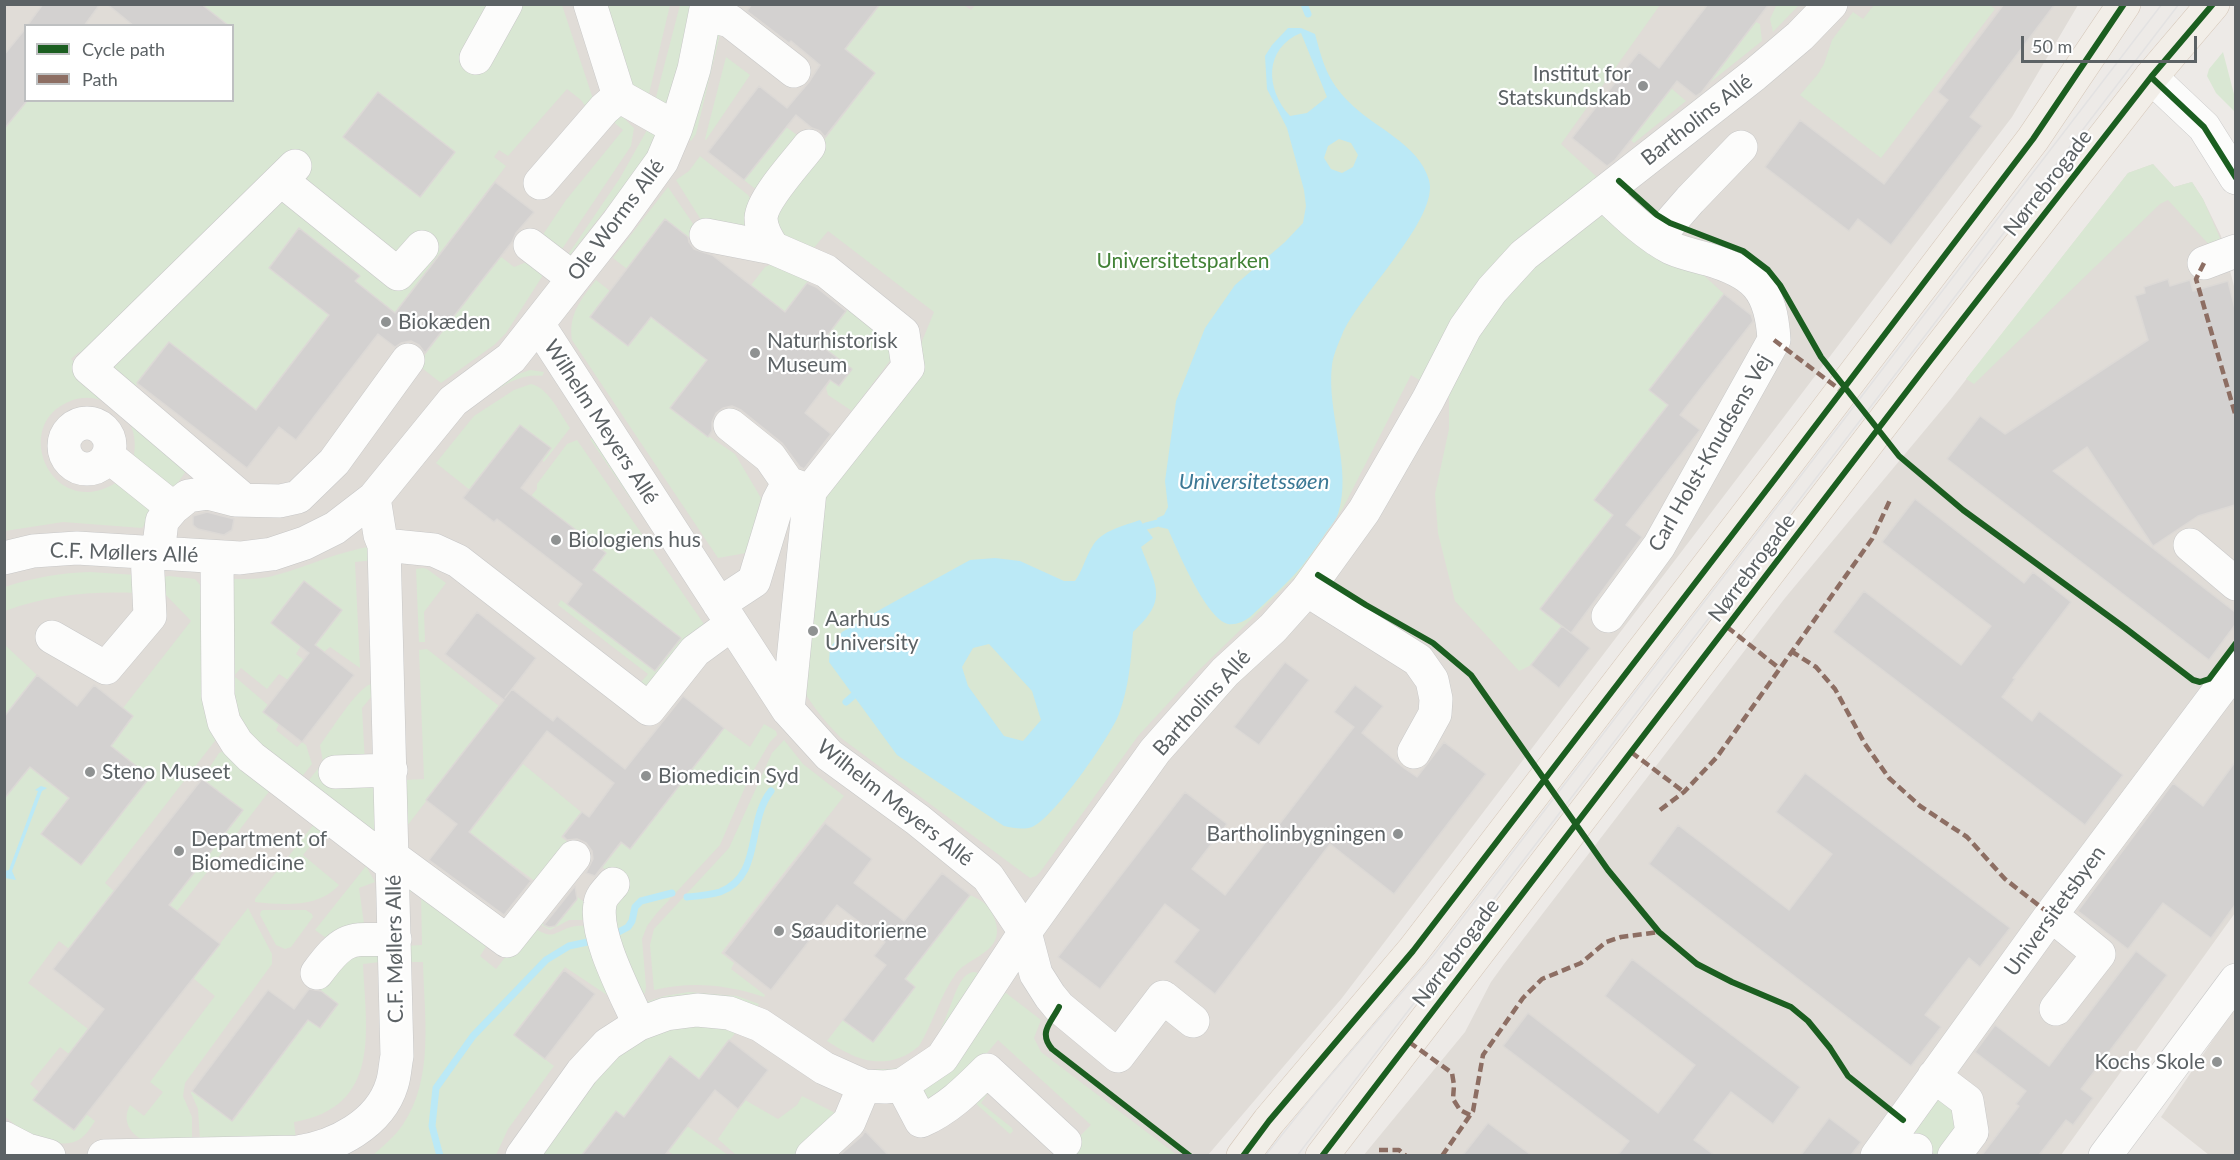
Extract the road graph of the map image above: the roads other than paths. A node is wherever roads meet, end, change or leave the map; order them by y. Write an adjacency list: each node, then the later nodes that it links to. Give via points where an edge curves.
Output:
1 (506, 4): 7 (street)
2 (590, 4): 10 (street)
3 (1831, 4): 16 (street, Bartholins Allé, via 1755,75)
4 (2124, 4): 69 (main road, Nørrebrogade, via 2033,139 1756,504 1413,951)
5 (2213, 4): 9 (main road, Nørrebrogade)
6 (706, 9): 8 (street, via 730,21); 11 (street, Ole Worms Allé, via 694,69)
7 (476, 58)
8 (794, 71)
9 (2151, 77): 14 (street, via 2204,127); 70 (main road, Nørrebrogade)
10 (619, 96): 11 (street); 15 (street, via 604,108)
11 (676, 128): 24 (street, Ole Worms Allé, via 649,180)
12 (809, 146): 21 (street, via 764,205 761,219)
13 (1741, 147): 18 (street)
14 (2235, 178)
15 (540, 183)
16 (1603, 193): 18 (street, Carl Holst-Knudsens Vej); 39 (street, Bartholins Allé, via 1524,255 1492,290 1465,328 1364,511)
17 (706, 235): 21 (street)
18 (1656, 239): 41 (street, Carl Holst-Knudsens Vej, via 1675,250 1720,263 1755,282 1770,306 1774,339 1659,546)
19 (531, 245): 24 (street)
20 (422, 247): 31 (street, via 398,274 288,173 89,368)
21 (773, 248): 29 (street, via 826,271 903,333 908,367)
22 (2235, 251): 23 (street)
23 (2204, 263)
24 (573, 278): 25 (street, Ole Worms Allé)
25 (538, 324): 30 (street, C.F. Møllers Allé, via 511,358 453,401); 40 (street, Wilhelm Meyers Allé)
26 (408, 360): 31 (street, via 334,462 298,497)
27 (730, 425): 29 (street)
28 (108, 456): 32 (street)
29 (799, 487): 40 (street, via 778,502 754,581); 44 (street)
30 (374, 498): 33 (street, C.F. Møllers Allé); 36 (street, C.F. Møllers Allé, via 335,528 305,543 272,554)
31 (244, 500): 32 (street, via 208,493 188,496)
32 (173, 508): 35 (street, via 162,521)
33 (384, 545): 40 (street, via 434,550 458,561 649,709); 46 (street, C.F. Møllers Allé)
34 (2190, 545): 38 (street)
35 (153, 553): 36 (street, C.F. Møllers Allé); 37 (street, C.F. Møllers Allé, via 77,548); 42 (street, via 150,616 106,668)
36 (217, 556): 49 (street, via 218,696 224,722 251,757)
37 (4, 558)
38 (2235, 584)
39 (1307, 590): 45 (street, via 1418,660 1432,680 1435,714); 52 (street, Bartholins Allé, via 1225,672 1155,751)
40 (726, 614): 44 (street, Wilhelm Meyers Allé)
41 (1608, 616)
42 (52, 637)
43 (2235, 668): 51 (street, Universitetsbyen)
44 (788, 710): 52 (street, Wilhelm Meyers Allé, via 829,755 988,877)
45 (1414, 752)
46 (391, 770): 47 (street); 49 (street, C.F. Møllers Allé)
47 (335, 772)
48 (574, 857): 49 (street, via 507,941)
49 (393, 862): 53 (street, C.F. Møllers Allé)
50 (612, 884): 58 (street, via 600,903 603,939)
51 (2051, 915): 56 (street, via 2098,954); 59 (street, Universitetsbyen)
52 (1025, 933): 57 (street, Wilhelm Meyers Allé, via 1036,974 1050,996 1118,1056 1163,997); 60 (street, Bartholins Allé, via 942,1058)
53 (394, 939): 54 (street, via 344,943); 66 (street, C.F. Møllers Allé, via 397,1056 392,1086 362,1127 323,1146 297,1152)
54 (317, 973)
55 (2235, 980): 64 (street)
56 (2056, 1009)
57 (1193, 1021)
58 (639, 1024): 61 (street, via 666,1014 697,1010 729,1013 760,1024 824,1068); 67 (street, via 608,1044 582,1072)
59 (1934, 1076): 71 (street, Universitetsbyen); 72 (street, via 1967,1101 1972,1132)
60 (902, 1085): 61 (street); 63 (street, via 921,1121 940,1113 987,1070)
61 (864, 1086): 68 (street, via 849,1122)
62 (4, 1138): 65 (street, via 27,1150)
63 (1065, 1142)
64 (2118, 1150)
65 (49, 1155)
66 (104, 1155)
67 (522, 1155)
68 (812, 1155)
69 (1243, 1155)
70 (1322, 1155)
71 (1877, 1155)
72 (1954, 1155)

